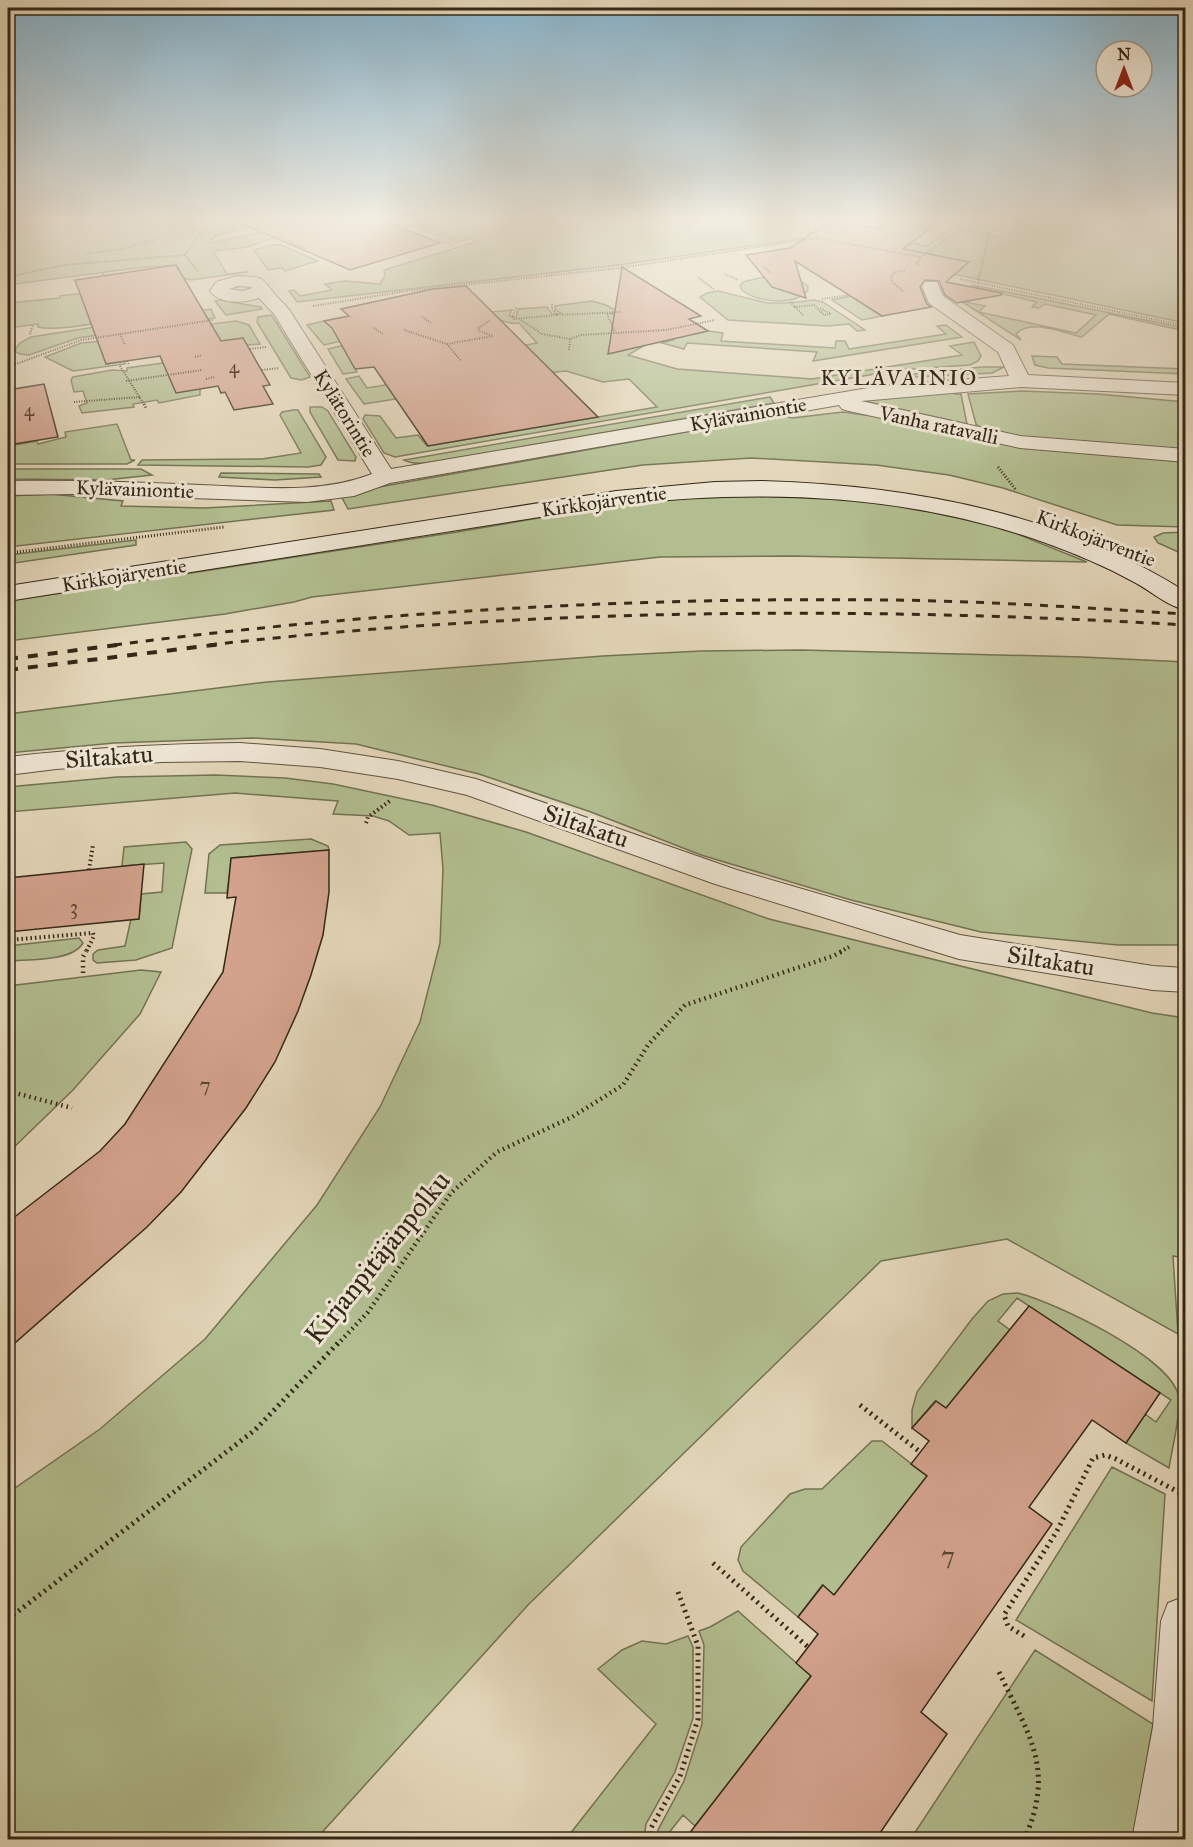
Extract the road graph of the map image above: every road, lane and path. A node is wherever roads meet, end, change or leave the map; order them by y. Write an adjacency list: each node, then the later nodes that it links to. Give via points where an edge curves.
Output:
1 (275, 304): 10 (street, Kylätorintie)
2 (324, 304): 10 (path)
3 (552, 304): 13 (path)
4 (792, 304): 7 (path)
5 (942, 304): 47 (street, via 1006,350)
6 (1080, 304): 21 (path)
7 (794, 307): 9 (path); 14 (path)
8 (516, 308): 16 (path, via 512,317)
9 (819, 308)
10 (281, 311): 26 (path); 54 (street, Kylätorintie)
11 (621, 312): 12 (path)
12 (607, 314): 13 (path); 24 (path)
13 (557, 315): 16 (path)
14 (803, 315)
15 (422, 317): 19 (path)
16 (520, 319): 28 (path, via 542,333)
17 (491, 320): 29 (path, via 478,328 494,336)
18 (715, 320): 24 (path, via 666,330)
19 (431, 323)
20 (33, 325): 25 (path)
21 (1185, 326)
22 (374, 328): 27 (path)
23 (404, 330): 29 (path)
24 (615, 332): 28 (path)
25 (30, 334)
26 (120, 334): 30 (path); 40 (path, via 81,340)
27 (382, 334)
28 (570, 339): 33 (path)
29 (447, 344): 37 (path)
30 (125, 345)
31 (266, 347): 32 (path)
32 (250, 349)
33 (569, 350)
34 (202, 356): 35 (path)
35 (195, 357)
36 (127, 361): 38 (path)
37 (461, 361)
38 (129, 365)
39 (120, 366): 46 (path)
40 (8, 367)
41 (279, 368): 43 (path)
42 (202, 370): 46 (path)
43 (262, 370)
44 (214, 377): 45 (path)
45 (206, 379)
46 (126, 381): 49 (path)
47 (1021, 381): 48 (street, Kylävainiontie); 50 (street, Kylävainiontie)
48 (1185, 389)
49 (140, 397): 51 (path); 52 (path)
50 (830, 399): 53 (street, Vanha ratavalli, via 1020,442); 54 (street, Kylävainiontie)
51 (74, 402)
52 (146, 408)
53 (1185, 456)
54 (385, 477): 55 (street, Kylävainiontie, via 354,489 307,495)
55 (8, 488)
56 (1176, 569): 57 (street, Kirkkojärventie, via 1136,549 1000,503 879,481 734,474 607,487)
57 (8, 576)
58 (8, 594): 59 (street, Kirkkojärventie, via 616,498 736,487 815,488 928,502 1027,528 1107,557)
59 (1185, 603)
60 (8, 766): 71 (street, Siltakatu, via 162,753 240,752 320,758 398,770 476,788 726,877 959,947)
61 (395, 796): 62 (path)
62 (366, 824)
63 (93, 845): 64 (path)
64 (89, 870)
65 (89, 924): 66 (path)
66 (88, 932): 67 (path); 70 (path, via 94,936 83,957)
67 (8, 940)
68 (858, 943): 81 (path, Kirjanpitäjänpolku, via 833,957 685,1005 648,1045 623,1085 572,1117 497,1152 451,1193 368,1312 255,1430)
69 (1185, 971): 71 (street, Siltakatu)
70 (83, 972)
71 (1169, 979)
72 (8, 1091): 74 (path)
73 (1185, 1098): 75 (path, via 1180,1121)
74 (72, 1108)
75 (1185, 1166)
76 (860, 1405): 77 (path)
77 (920, 1452)
78 (1185, 1496): 83 (path, via 1116,1459 1105,1455 1093,1458 1057,1531 1004,1615 1008,1626)
79 (712, 1563): 84 (path)
80 (678, 1592): 86 (path, via 698,1646 698,1719 680,1776 651,1828)
81 (8, 1619)
82 (1185, 1621): 88 (street, via 1179,1727)
83 (1024, 1636)
84 (808, 1647)
85 (999, 1672): 87 (path, via 1032,1746 1040,1782 1032,1824)
86 (651, 1839)
87 (1024, 1839)
88 (1159, 1839)

